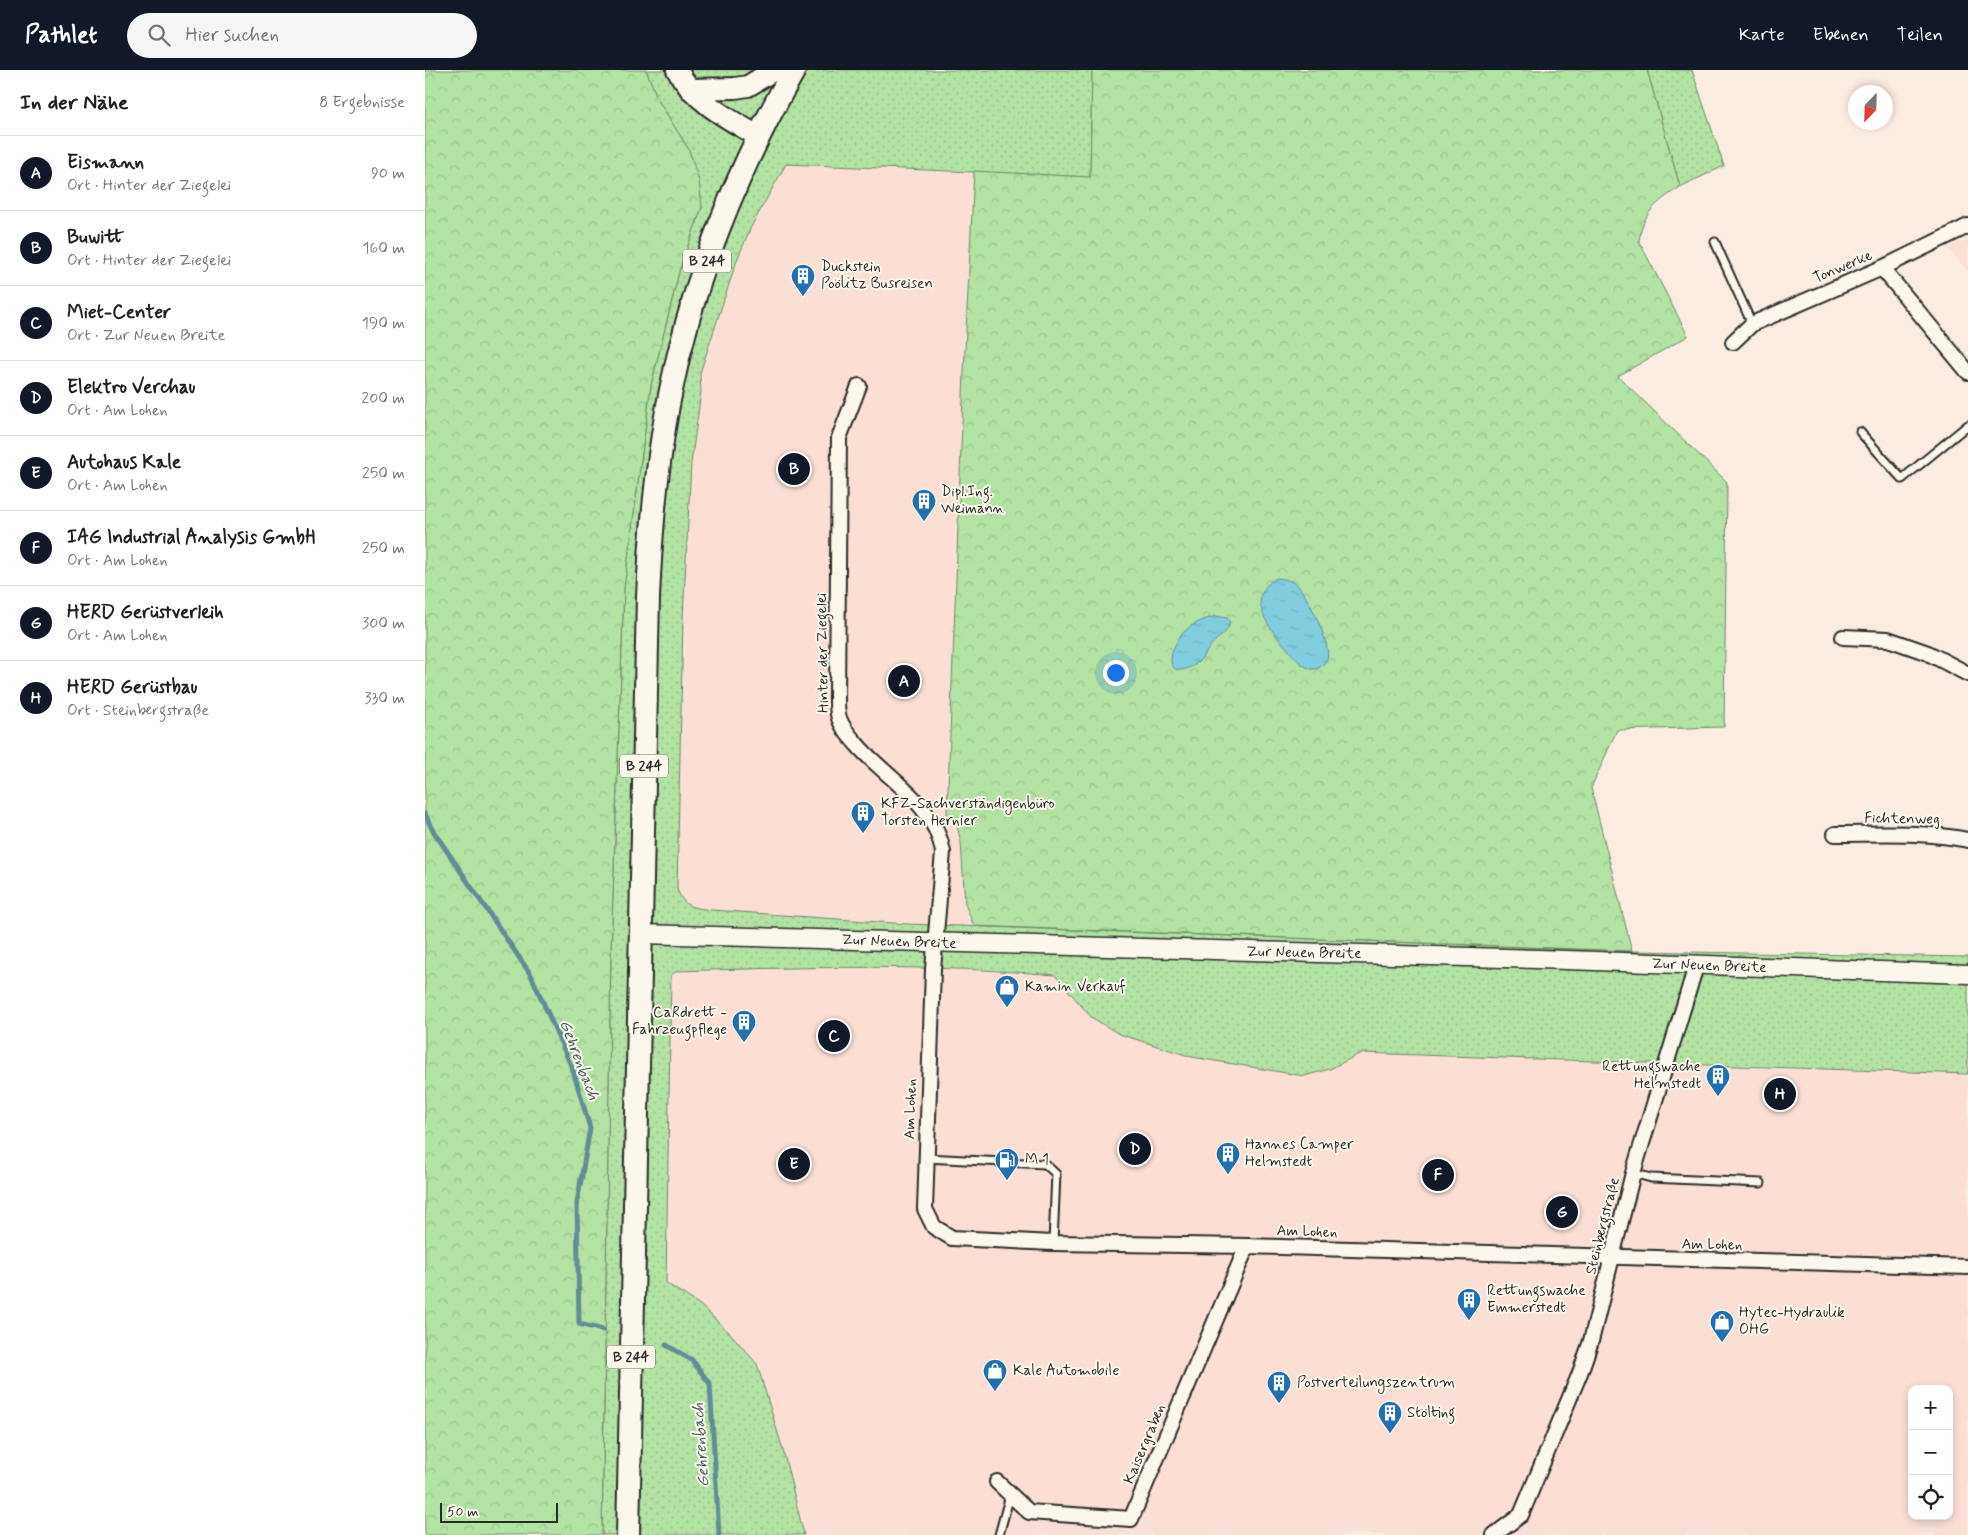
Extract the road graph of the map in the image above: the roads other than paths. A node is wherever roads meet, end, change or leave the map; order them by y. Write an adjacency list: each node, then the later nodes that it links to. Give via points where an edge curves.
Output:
1 (677, 70): 4 (main road)
2 (774, 70): 4 (main road, via 748,86)
3 (794, 70): 5 (main road, B 244)
4 (690, 89): 5 (main road, via 704,102)
5 (759, 136): 19 (main road, B 244, via 697,288 678,355 663,430 649,563)
6 (1968, 226): 8 (street, Tonwerke)
7 (1715, 242): 9 (lane)
8 (1882, 268): 9 (street, Tonwerke); 11 (street)
9 (1752, 324): 10 (street, Tonwerke)
10 (1733, 342)
11 (1968, 372)
12 (859, 386): 20 (street, Hinter der Ziegelei, via 839,438 839,718 850,738 923,809 940,837 943,852)
13 (1968, 425): 14 (lane, via 1902,479)
14 (1860, 432)
15 (1843, 637): 16 (street, via 1888,639 1928,653)
16 (1968, 674)
17 (1835, 834): 18 (street, Fichtenweg, via 1905,834)
18 (1968, 840)
19 (640, 934): 20 (street, Zur Neuen Breite); 32 (main road, B 244)
20 (935, 944): 21 (street, Zur Neuen Breite); 23 (street, Am Lohen)
21 (1696, 966): 22 (street, Zur Neuen Breite); 24 (street, Steinbergstraße)
22 (1968, 974)
23 (926, 1158): 26 (street, Am Lohen, via 925,1208 934,1227 952,1238); 26 (lane, via 1045,1164 1055,1174)
24 (1633, 1174): 25 (lane, via 1651,1178); 28 (street, Steinbergstraße)
25 (1761, 1183)
26 (1053, 1243): 27 (street, Am Lohen)
27 (1247, 1246): 28 (street, Am Lohen); 31 (street, Kaisergraben, via 1131,1519 1029,1512)
28 (1611, 1258): 29 (street, Am Lohen); 34 (street, Steinbergstraße, via 1581,1373 1525,1506 1521,1515)
29 (1968, 1268)
30 (997, 1482): 31 (street, Kaisergraben)
31 (1010, 1495): 33 (lane)
32 (628, 1535)
33 (999, 1535)
34 (1494, 1535)

